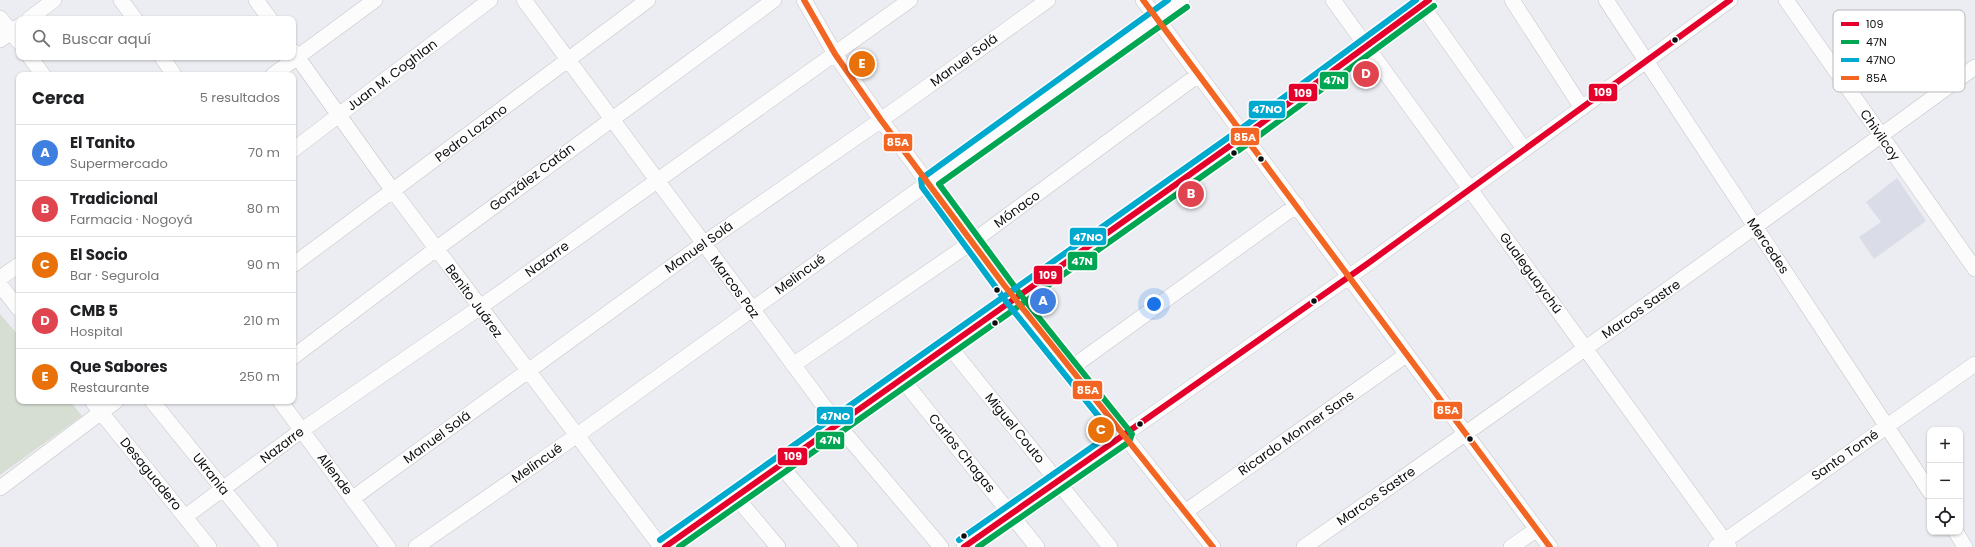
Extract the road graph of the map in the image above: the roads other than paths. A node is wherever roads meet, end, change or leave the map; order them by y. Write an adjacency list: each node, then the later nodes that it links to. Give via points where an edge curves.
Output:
1 (54, 0): 20 (street)
2 (121, 0): 21 (street)
3 (256, 0): 22 (street)
4 (375, 0): 27 (street)
5 (490, 0): 45 (street, Juan M. Coghlan)
6 (524, 0): 33 (street, Marcos Paz)
7 (648, 0): 33 (street, Pedro Lozano)
8 (774, 0): 46 (street, González Catán)
9 (804, 0): 28 (street)
10 (910, 0): 28 (street, Nazarre)
11 (1048, 0): 47 (street, Manuel Solá)
12 (1143, 0): 24 (street)
13 (1182, 0): 24 (street, Melincué)
14 (1333, 0): 26 (street, Gualeguaychú)
15 (1512, 0): 44 (street)
16 (1606, 0): 34 (street, Mercedes)
17 (1730, 0): 34 (street)
18 (1786, 0): 35 (street, Chivilcoy)
19 (1425, 2): 26 (street); 51 (street)
20 (33, 16)
21 (133, 16)
22 (268, 16)
23 (0, 18): 25 (street)
24 (1157, 18): 41 (street); 53 (street, Melincué)
25 (12, 35)
26 (1366, 47): 48 (street); 54 (street, Gualeguaychú)
27 (296, 53)
28 (835, 54): 47 (street); 52 (street, Nazarre)
29 (296, 55): 45 (street, Benito Juárez)
30 (32, 60): 37 (street)
31 (164, 60): 38 (street)
32 (289, 60): 39 (street)
33 (568, 60): 46 (street, Marcos Paz); 55 (street, Pedro Lozano)
34 (1646, 62): 44 (street); 57 (street, Mercedes)
35 (1833, 67)
36 (1975, 67): 40 (street, Marcos Sastre)
37 (41, 72)
38 (172, 72)
39 (276, 72)
40 (1965, 74)
41 (1198, 75): 48 (street); 58 (street, Mónaco)
42 (1850, 92): 49 (street, Chivilcoy)
43 (1941, 92): 49 (street, Marcos Sastre)
44 (1582, 108): 51 (street)
45 (340, 115): 50 (street, Juan M. Coghlan); 55 (street, Benito Juárez)
46 (611, 119): 52 (street, Marcos Paz); 60 (street, González Catán)
47 (882, 120): 53 (street); 59 (street, Manuel Solá)
48 (1245, 135): 56 (street); 67 (street)
49 (1881, 136): 57 (street, Marcos Sastre); 63 (street, Chivilcoy)
50 (296, 148)
51 (1524, 149): 54 (street)
52 (656, 181): 59 (street, Marcos Paz); 69 (street, Nazarre)
53 (928, 182): 58 (street); 70 (street, Melincué)
54 (1470, 188): 64 (street); 72 (street, Gualeguaychú)
55 (392, 191): 60 (street, Benito Juárez); 61 (street, Pedro Lozano)
56 (1297, 205): 64 (street); 77 (street)
57 (1755, 227): 72 (street, Marcos Sastre); 84 (street, Mercedes)
58 (972, 242): 67 (street); 76 (street, Mónaco)
59 (703, 244): 70 (street, Marcos Paz); 78 (street, Manuel Solá)
60 (436, 249): 69 (street, Benito Juárez); 73 (street, González Catán)
61 (296, 263)
62 (16, 267): 65 (street)
63 (1975, 269)
64 (1349, 276): 74 (street); 87 (street)
65 (0, 278)
66 (0, 286): 68 (street)
67 (1014, 299): 71 (street); 77 (street)
68 (16, 305)
69 (479, 308): 78 (street, Benito Juárez); 85 (street, Nazarre)
70 (751, 310): 76 (street, Marcos Paz); 88 (street, Melincué)
71 (950, 346): 79 (street); 90 (street, Miguel Couto)
72 (1585, 348): 86 (street, Marcos Sastre); 101 (street, Gualeguaychú)
73 (296, 355)
74 (1406, 355): 86 (street); 96 (street, Ricardo Monner Sans)
75 (1975, 364): 84 (street, Santo Tomé)
76 (793, 365): 83 (street, Marcos Paz)
77 (1071, 368): 87 (street)
78 (526, 371): 88 (street, Benito Juárez); 95 (street, Manuel Solá)
79 (902, 379): 83 (street); 97 (street, Carlos Chagas)
80 (154, 404): 93 (street, Ukrania)
81 (282, 404): 85 (street, Allende)
82 (97, 407): 92 (street); 98 (street, Desaguadero)
83 (838, 425): 89 (street); 110 (street, Marcos Paz)
84 (1887, 426): 91 (street, Mercedes); 101 (street, Santo Tomé)
85 (302, 430): 93 (street, Nazarre); 95 (street, Allende)
86 (1466, 434): 99 (street); 115 (street, Marcos Sastre)
87 (1124, 435): 90 (street); 96 (street)
88 (576, 436): 105 (street, Melincué); 106 (street, Benito Juárez)
89 (780, 465): 94 (street); 109 (street)
90 (1058, 481): 97 (street); 113 (street, Miguel Couto)
91 (1927, 487)
92 (0, 488)
93 (224, 489): 98 (street, Nazarre); 103 (street, Ukrania)
94 (736, 497): 107 (street); 108 (street)
95 (353, 498): 104 (street, Allende)
96 (1185, 512): 114 (street)
97 (1011, 514): 111 (street); 112 (street, Carlos Chagas)
98 (185, 517): 102 (street, Desaguadero)
99 (1537, 529): 116 (street); 117 (street)
100 (1958, 535): 118 (street)
101 (1723, 545)
102 (209, 547)
103 (270, 547)
104 (388, 547)
105 (416, 547)
106 (661, 547)
107 (665, 547)
108 (778, 547)
109 (850, 547)
110 (941, 547)
111 (964, 547)
112 (1037, 547)
113 (1110, 547)
114 (1213, 547)
115 (1304, 547)
116 (1511, 547)
117 (1550, 547)
118 (1966, 547)

